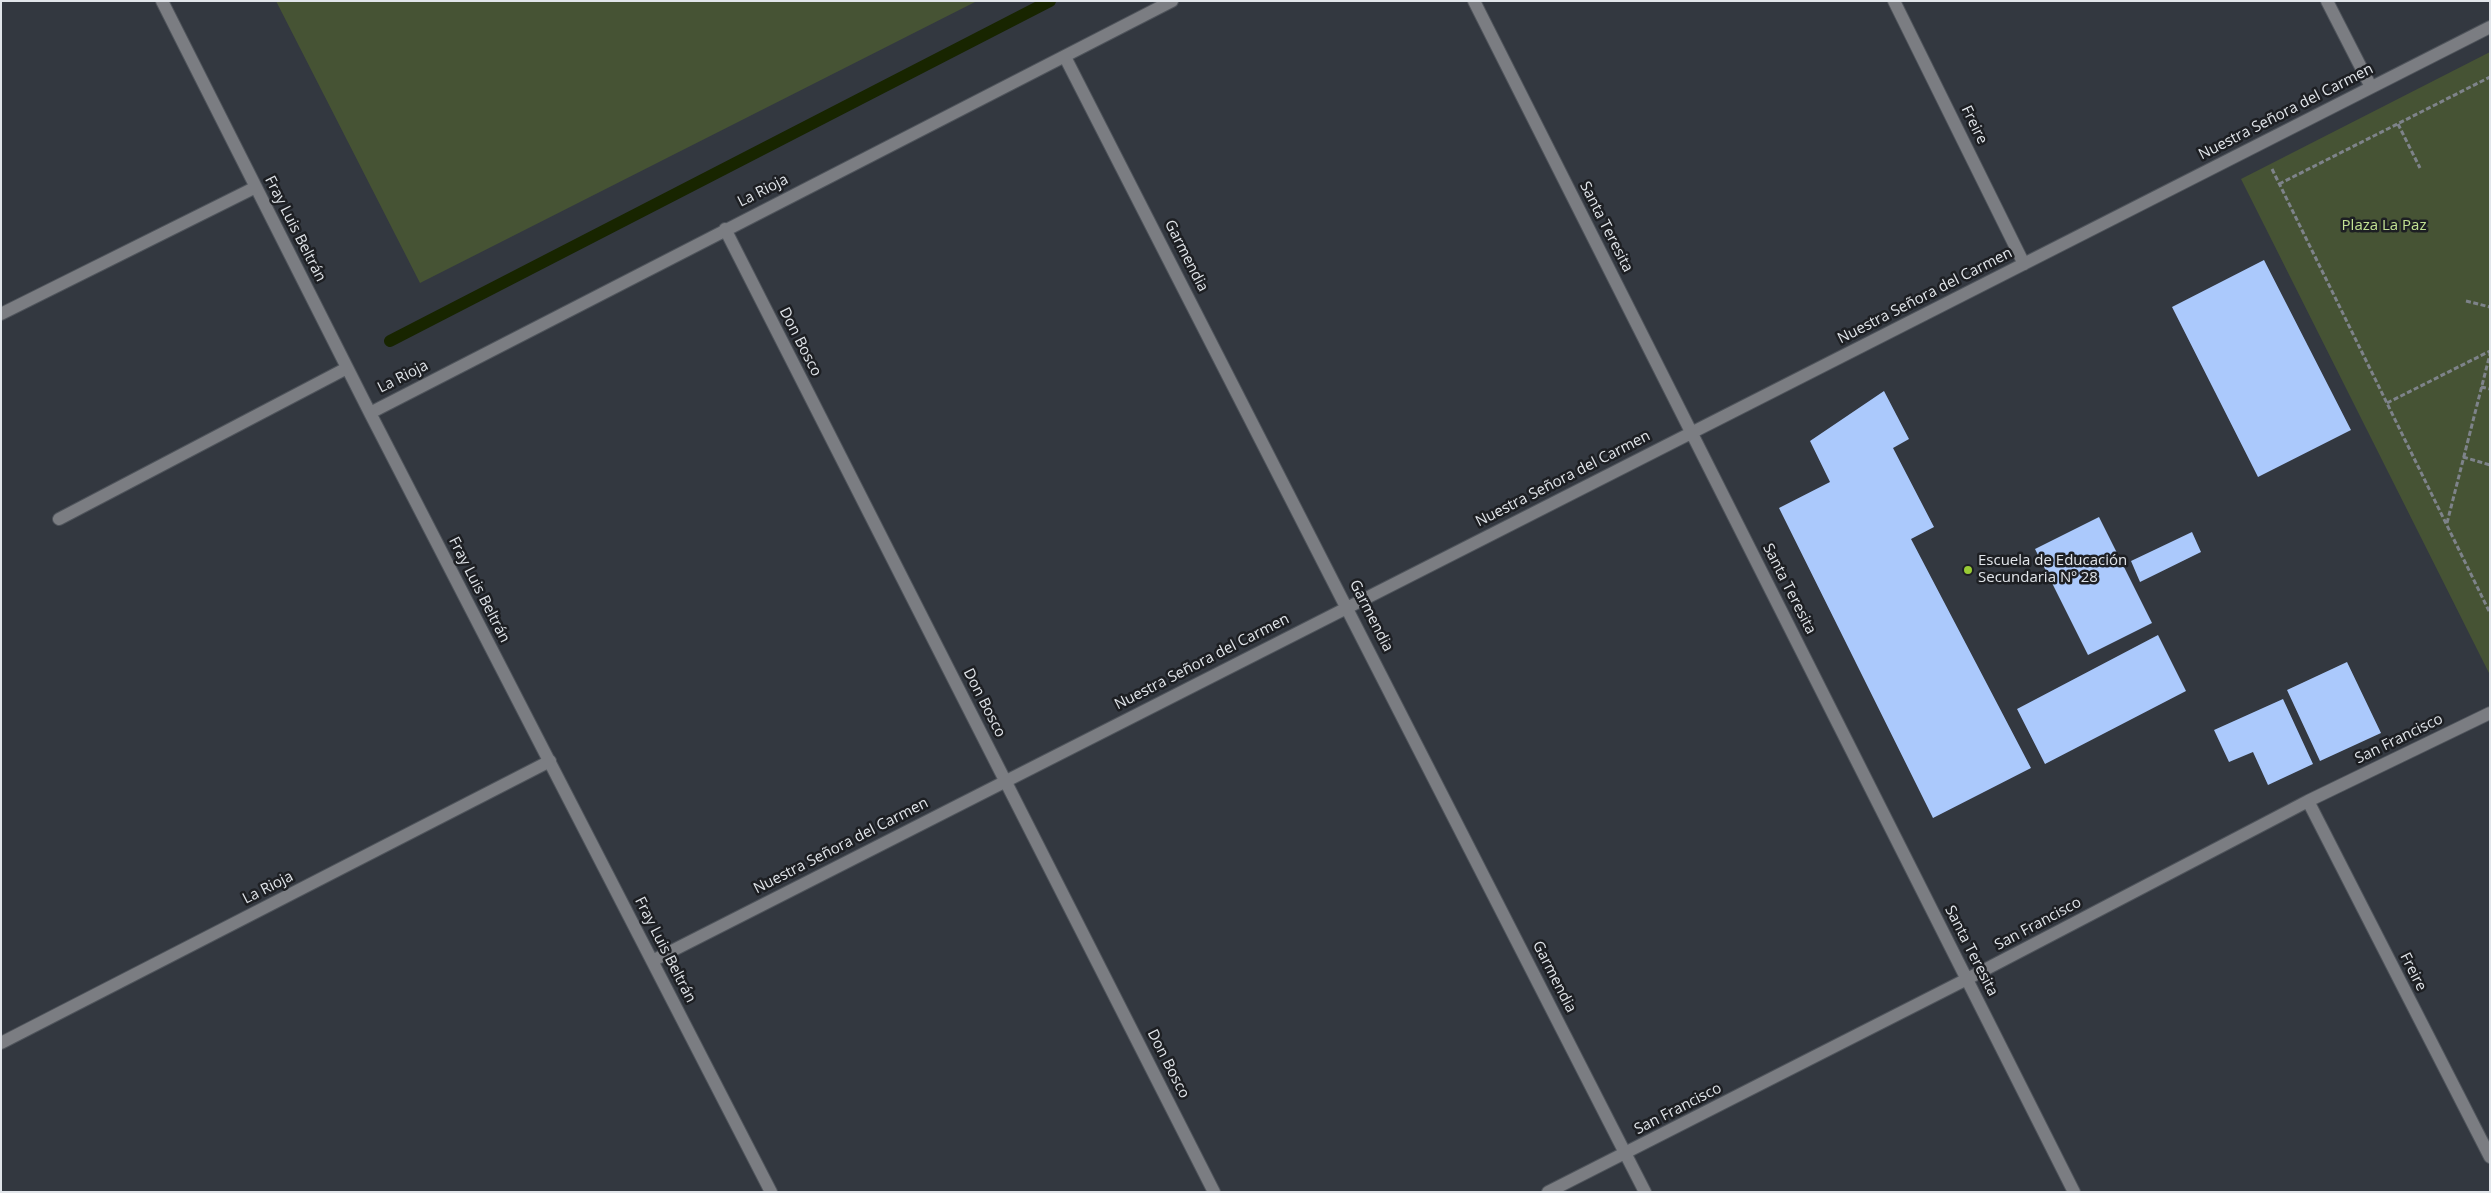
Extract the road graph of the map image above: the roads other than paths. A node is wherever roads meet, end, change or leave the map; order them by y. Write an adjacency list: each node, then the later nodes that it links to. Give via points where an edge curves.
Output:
1 (162, 1): 9 (street, Fray Luis Beltrán)
2 (1172, 1): 7 (street, La Rioja)
3 (1474, 1): 15 (street, Santa Teresita)
4 (1894, 1): 11 (street, Freire)
5 (2327, 1): 8 (street)
6 (2490, 27): 8 (street, Nuestra Señora del Carmen)
7 (1065, 57): 10 (street, La Rioja); 17 (street, Garmendia)
8 (2370, 87): 11 (street, Nuestra Señora del Carmen)
9 (256, 188): 12 (street); 13 (street, Fray Luis Beltrán)
10 (724, 229): 14 (street, La Rioja); 20 (street, Don Bosco)
11 (2024, 264): 15 (street, Nuestra Señora del Carmen)
12 (1, 314)
13 (347, 368): 14 (street, Fray Luis Beltrán); 16 (street)
14 (370, 413): 19 (street, Fray Luis Beltrán)
15 (1692, 432): 17 (street, Nuestra Señora del Carmen); 23 (street, Santa Teresita)
16 (59, 519)
17 (1348, 607): 20 (street, Nuestra Señora del Carmen); 25 (street, Garmendia)
18 (2490, 713): 21 (street, San Francisco)
19 (550, 762): 22 (street, Fray Luis Beltrán); 24 (street, La Rioja)
20 (1005, 781): 22 (street, Nuestra Señora del Carmen); 28 (street, Don Bosco)
21 (2308, 801): 23 (street, San Francisco); 26 (street, Freire)
22 (652, 961): 27 (street, Fray Luis Beltrán)
23 (1967, 979): 25 (street, San Francisco); 31 (street, Santa Teresita)
24 (1, 1043)
25 (1626, 1154): 29 (street, San Francisco); 30 (street, Garmendia)
26 (2490, 1158)
27 (771, 1192)
28 (1214, 1192)
29 (1548, 1192)
30 (1645, 1192)
31 (2074, 1192)

